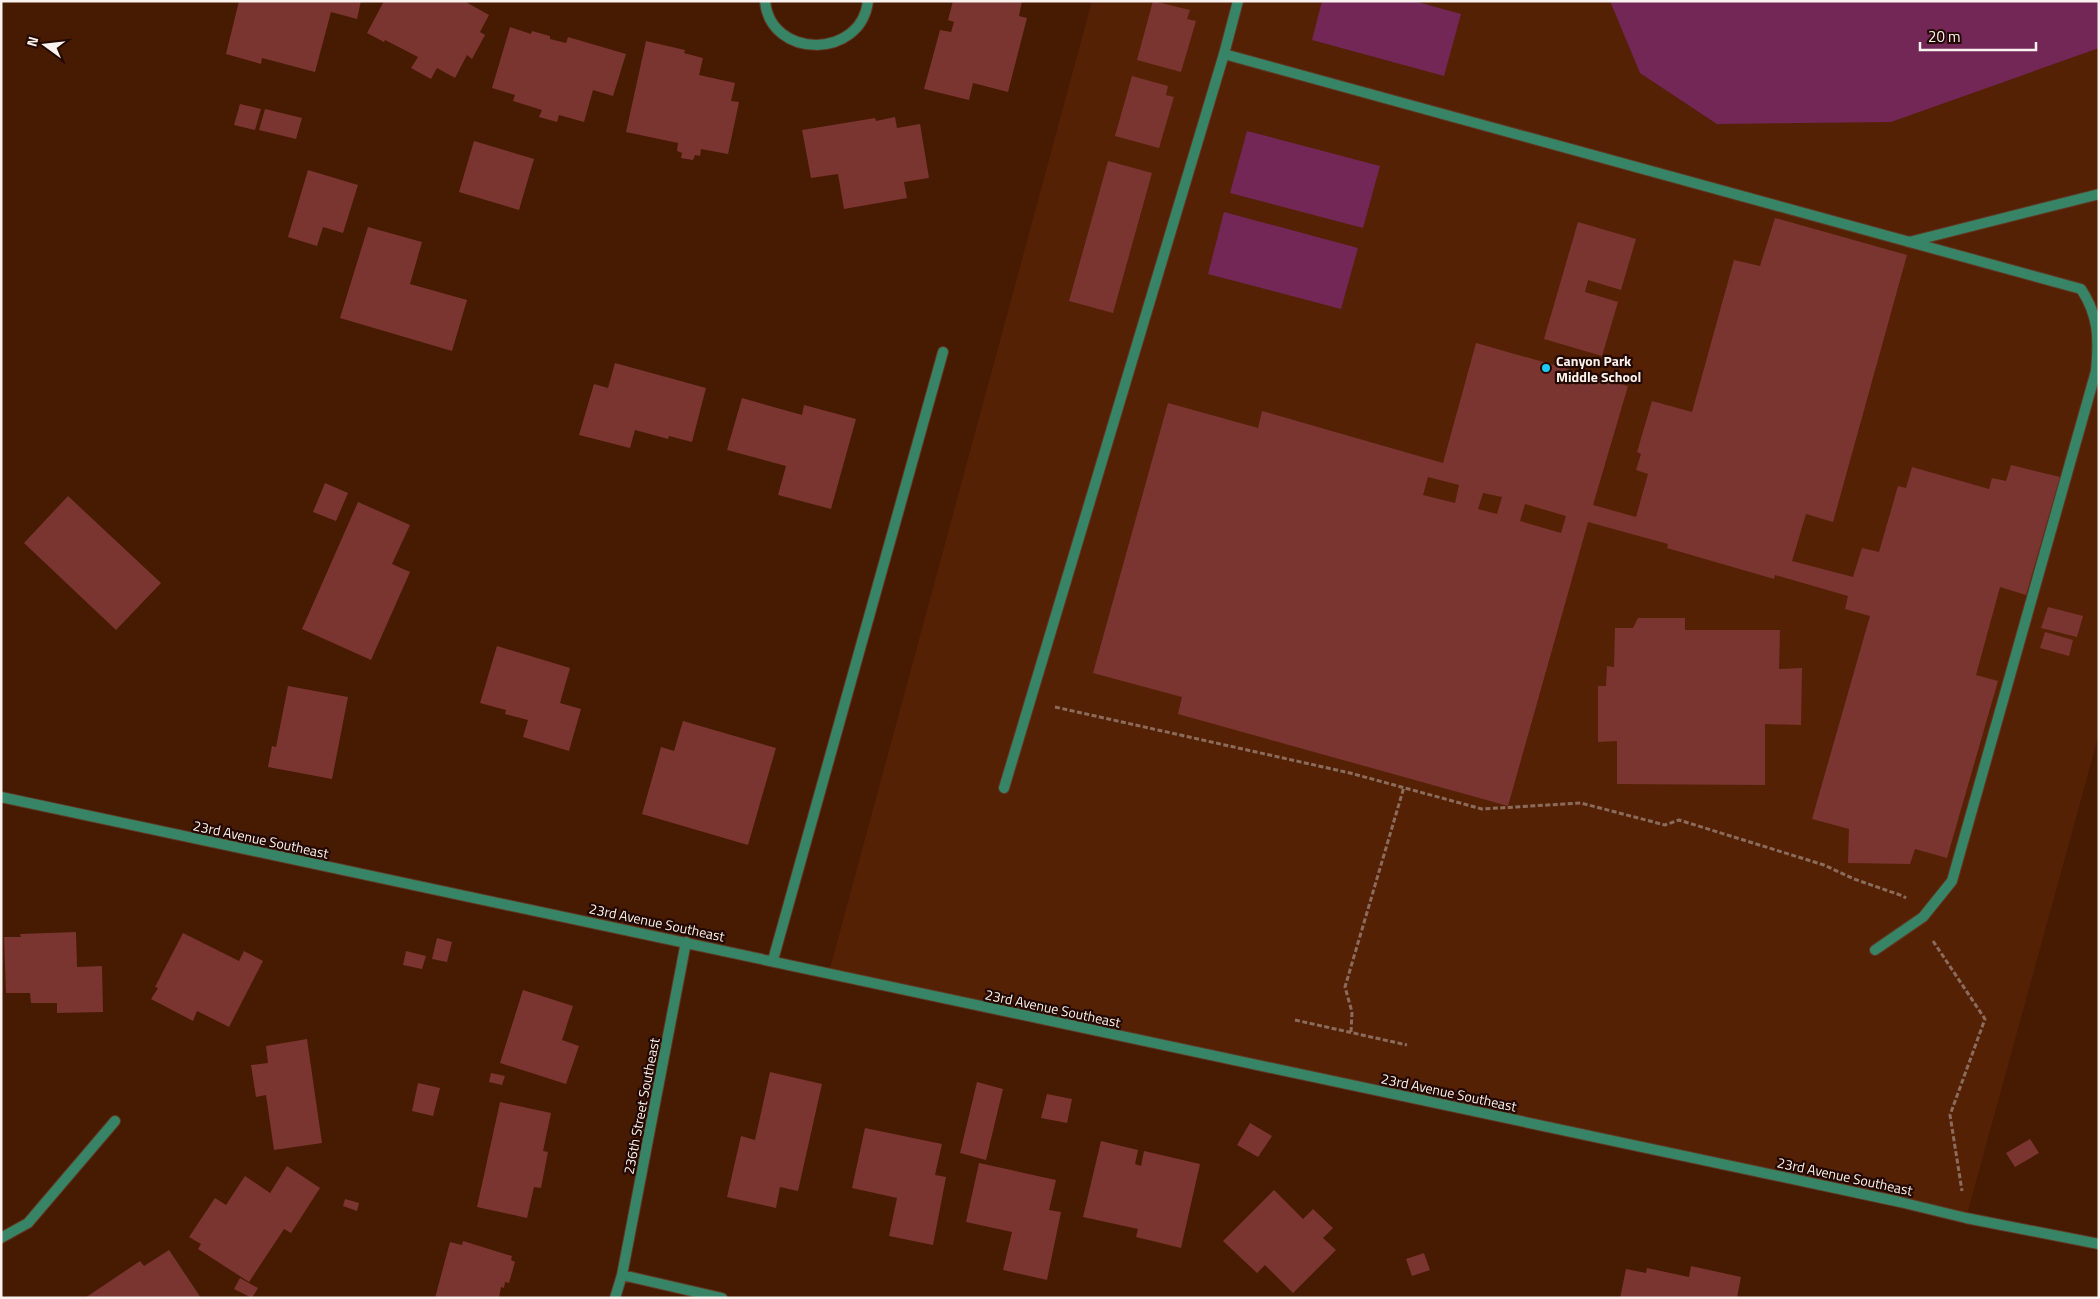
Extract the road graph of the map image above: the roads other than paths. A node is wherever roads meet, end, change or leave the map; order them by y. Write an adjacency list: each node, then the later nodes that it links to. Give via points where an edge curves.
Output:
1 (765, 1): 2 (street, via 772,22 784,35 799,43 815,46 833,44 847,36 860,24)
2 (868, 1)
3 (1238, 1): 4 (street)
4 (1224, 54): 6 (street); 8 (street)
5 (2099, 194): 6 (street)
6 (1908, 242): 11 (street, via 2081,289 2091,304 2098,343 2096,371 1952,881 1923,917)
7 (943, 352): 12 (street)
8 (1004, 788)
9 (1, 797): 10 (street, 23rd Avenue Southeast)
10 (686, 942): 12 (street, 23rd Avenue Southeast); 16 (street, 236th Street Southeast)
11 (1875, 950)
12 (773, 960): 15 (street, 23rd Avenue Southeast)
13 (115, 1121): 14 (street, via 28,1223)
14 (1, 1238)
15 (2099, 1244)
16 (622, 1275): 17 (street, 236th Street Southeast); 18 (street)
17 (615, 1298)
18 (722, 1298)

